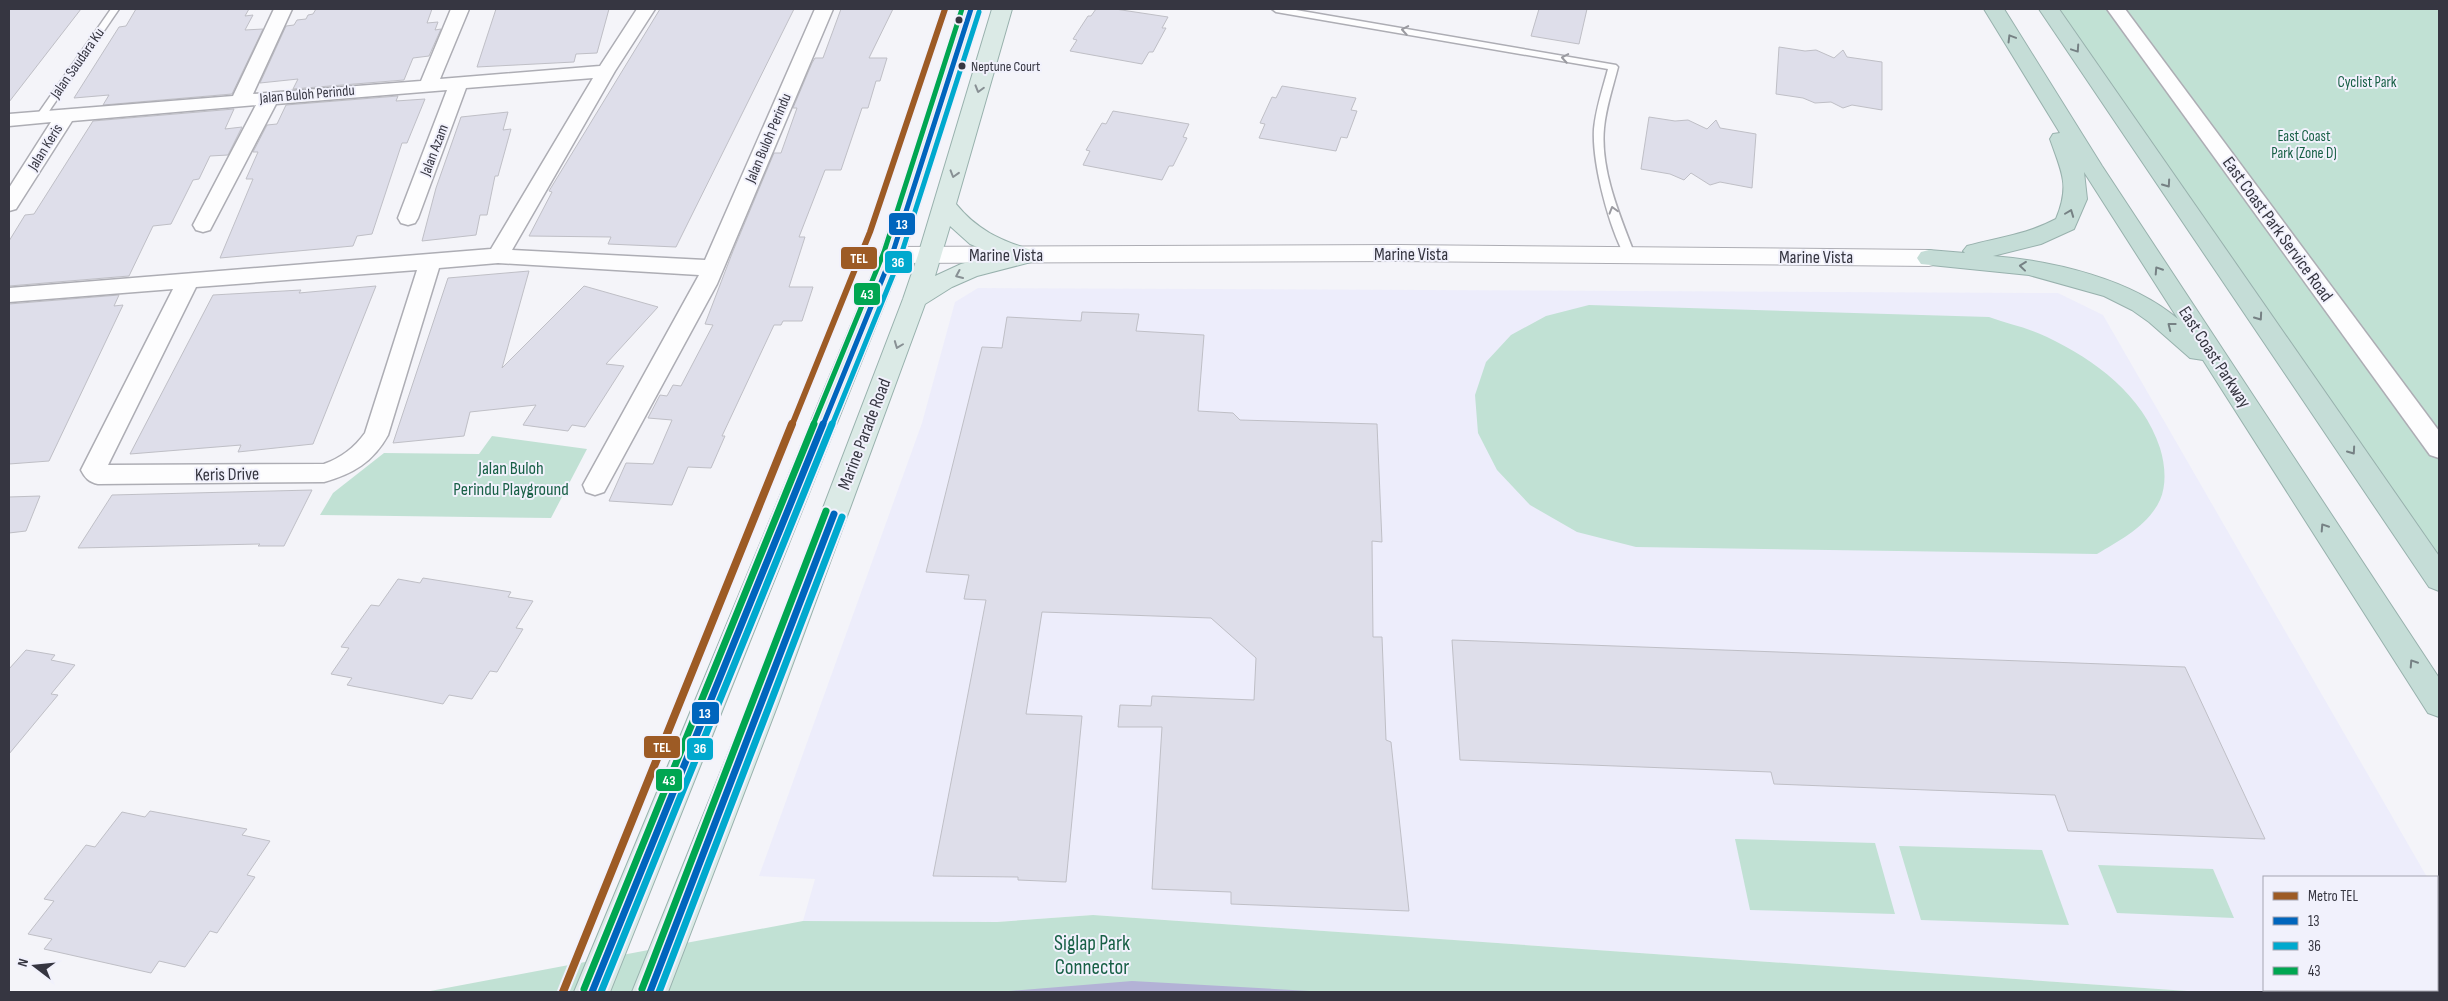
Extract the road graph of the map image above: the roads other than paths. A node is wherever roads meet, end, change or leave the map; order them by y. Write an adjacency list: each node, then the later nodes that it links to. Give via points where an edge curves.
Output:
1 (114, 9): 19 (lane, Jalan Saudara Ku)
2 (283, 9): 17 (street)
3 (460, 9): 14 (street)
4 (646, 9): 12 (street)
5 (824, 9): 32 (street, Jalan Buloh Perindu)
6 (971, 9): 25 (main road)
7 (1002, 9): 22 (main road, Marine Parade Road, one-way to 22)
8 (1276, 9): 27 (lane, one-way to 8, via 1614,212 1602,165 1599,129 1613,67)
9 (1994, 9): 15 (highway, East Coast Parkway, one-way to 9)
10 (2049, 9): 39 (highway, one-way to 39)
11 (2116, 9): 37 (street, East Coast Park Service Road)
12 (606, 71): 13 (street, Jalan Buloh Perindu); 28 (street)
13 (459, 82): 14 (street, Jalan Buloh Perindu); 23 (street, Jalan Azam)
14 (429, 84): 16 (street, Jalan Buloh Perindu)
15 (2045, 94): 30 (highway, one-way to 15, via 2011,246 2041,237 2066,224 2076,199 2074,176); 36 (highway, East Coast Parkway, one-way to 15)
16 (269, 98): 17 (street, Jalan Buloh Perindu); 24 (street)
17 (241, 100): 18 (street, Jalan Buloh Perindu)
18 (65, 116): 19 (street, Jalan Buloh Perindu); 21 (street, Jalan Keris)
19 (40, 118): 20 (street, Jalan Buloh Perindu)
20 (9, 120)
21 (9, 204)
22 (945, 205): 26 (main road, Marine Parade Road); 29 (main road, via 962,228 979,241)
23 (408, 218)
24 (203, 225)
25 (892, 255): 26 (street, Marine Vista); 41 (main road)
26 (930, 255): 29 (street, Marine Vista); 35 (main road, Marine Parade Road)
27 (1630, 255): 29 (street, Marine Vista); 30 (street, Marine Vista)
28 (498, 256): 31 (street); 32 (street)
29 (1023, 256): 35 (main road, one-way to 35, via 969,270)
30 (1929, 258): 36 (highway, one-way to 30, via 2158,316 2112,290 2029,267)
31 (431, 260): 33 (street); 33 (street, Keris Drive, via 376,435 367,450 354,461 341,469 324,473 98,475 93,470)
32 (712, 268): 38 (street, Jalan Buloh Perindu)
33 (188, 281): 34 (street)
34 (9, 295)
35 (915, 299): 42 (main road, Marine Parade Road, one-way to 42)
36 (2232, 384): 40 (highway, East Coast Parkway, one-way to 36)
37 (2439, 449)
38 (595, 485)
39 (2439, 579)
40 (2439, 704)
41 (592, 992)
42 (650, 992)

